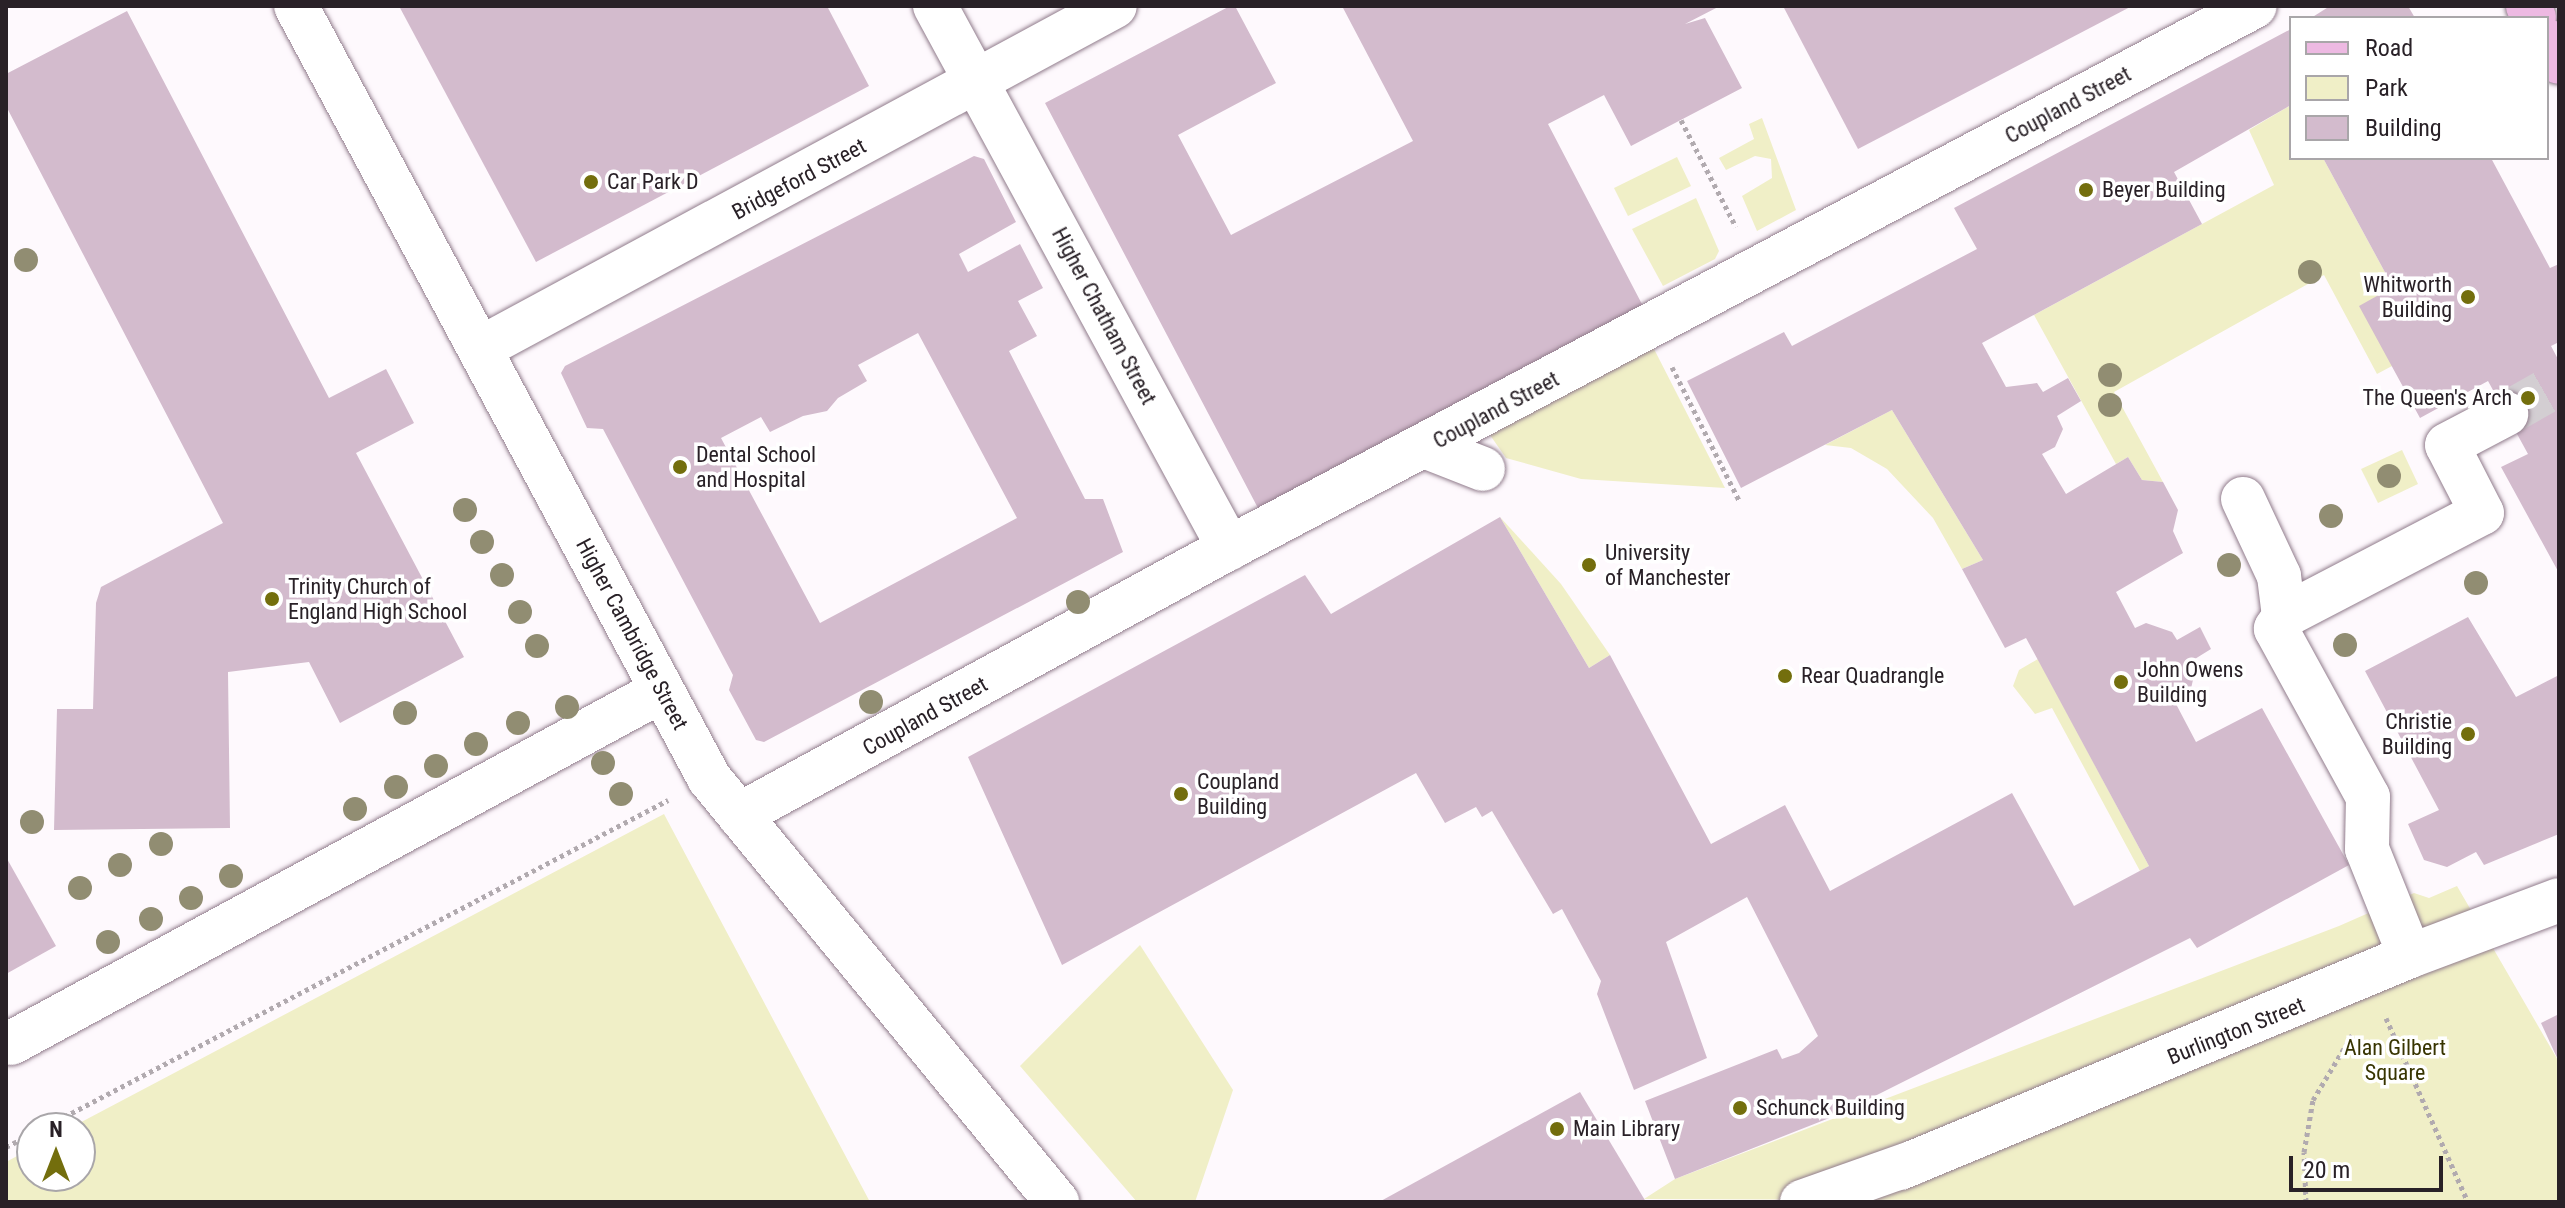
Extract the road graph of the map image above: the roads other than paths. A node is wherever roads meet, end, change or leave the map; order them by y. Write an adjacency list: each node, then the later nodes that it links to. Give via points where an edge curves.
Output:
1 (296, 6): 8 (street, Higher Cambridge Street)
2 (935, 6): 7 (street, Higher Chatham Street)
3 (1115, 6): 7 (street, Bridgeford Street)
4 (2255, 6): 10 (street, Coupland Street)
5 (2549, 44): 6 (main road)
6 (2559, 62)
7 (978, 84): 8 (street, Bridgeford Street); 13 (street, Higher Chatham Street)
8 (481, 348): 15 (street, Higher Cambridge Street)
9 (2506, 414): 14 (street, via 2447,445 2482,513)
10 (1427, 447): 11 (street); 13 (street, Coupland Street)
11 (1483, 469)
12 (2243, 499): 14 (street, via 2279,576)
13 (1229, 548): 16 (street, Coupland Street, via 890,752)
14 (2284, 616): 18 (street, via 2278,621 2277,636 2368,797 2367,849)
15 (661, 691): 16 (street, Higher Cambridge Street, via 709,778); 19 (street)
16 (739, 815): 20 (street, Higher Cambridge Street)
17 (2559, 900): 18 (street, Burlington Street)
18 (2410, 956): 21 (street, Burlington Street, via 1906,1165)
19 (11, 1043)
20 (1057, 1202)
21 (1802, 1202)

